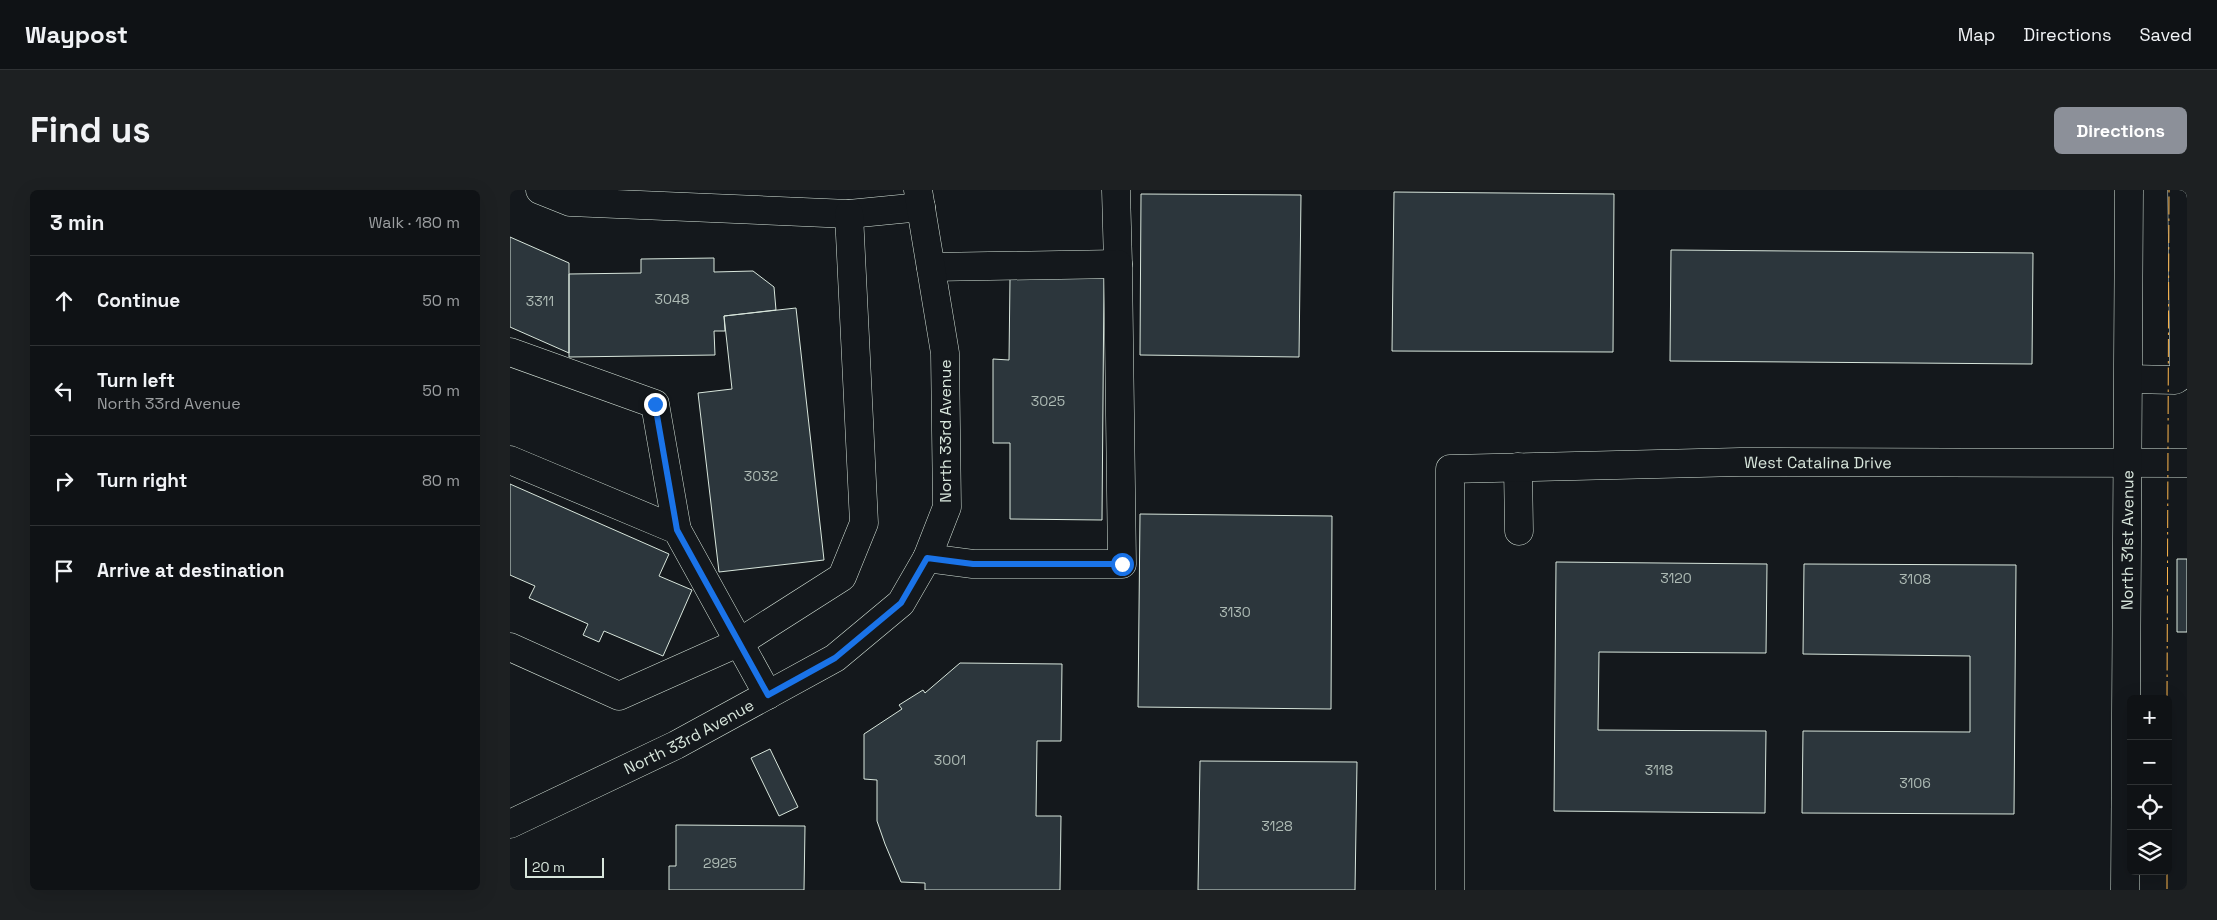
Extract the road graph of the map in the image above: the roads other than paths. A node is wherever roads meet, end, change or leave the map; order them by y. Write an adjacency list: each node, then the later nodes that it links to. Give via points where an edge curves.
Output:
1 (540, 190): 6 (street, via 570,202)
2 (1116, 190): 7 (street)
3 (2129, 190): 10 (street, North 31st Avenue)
4 (2182, 190): 10 (street, via 2184,374 2175,380)
5 (919, 199): 6 (street); 8 (street, North 33rd Avenue)
6 (849, 214): 18 (street, via 864,523 842,577)
7 (1118, 264): 8 (street); 17 (street, via 1122,564 973,564)
8 (931, 268): 17 (street, North 33rd Avenue, via 945,353 947,507)
9 (510, 352): 15 (street, via 655,404)
10 (2129, 379): 12 (street, North 31st Avenue)
11 (510, 460): 15 (street)
12 (2129, 463): 13 (street, West Catalina Drive); 14 (street, West Catalina Drive, via 1740,462); 23 (street, North 31st Avenue)
13 (2187, 463)
14 (1518, 467): 16 (street); 22 (street, West Catalina Drive, via 1450,469)
15 (677, 530): 18 (street)
16 (1519, 531)
17 (927, 558): 20 (street, North 33rd Avenue, via 901,603 835,658)
18 (740, 642): 19 (street, via 619,696); 20 (street)
19 (510, 647)
20 (768, 695): 21 (street, North 33rd Avenue, via 676,745)
21 (510, 824)
22 (1450, 890)
23 (2125, 890)

